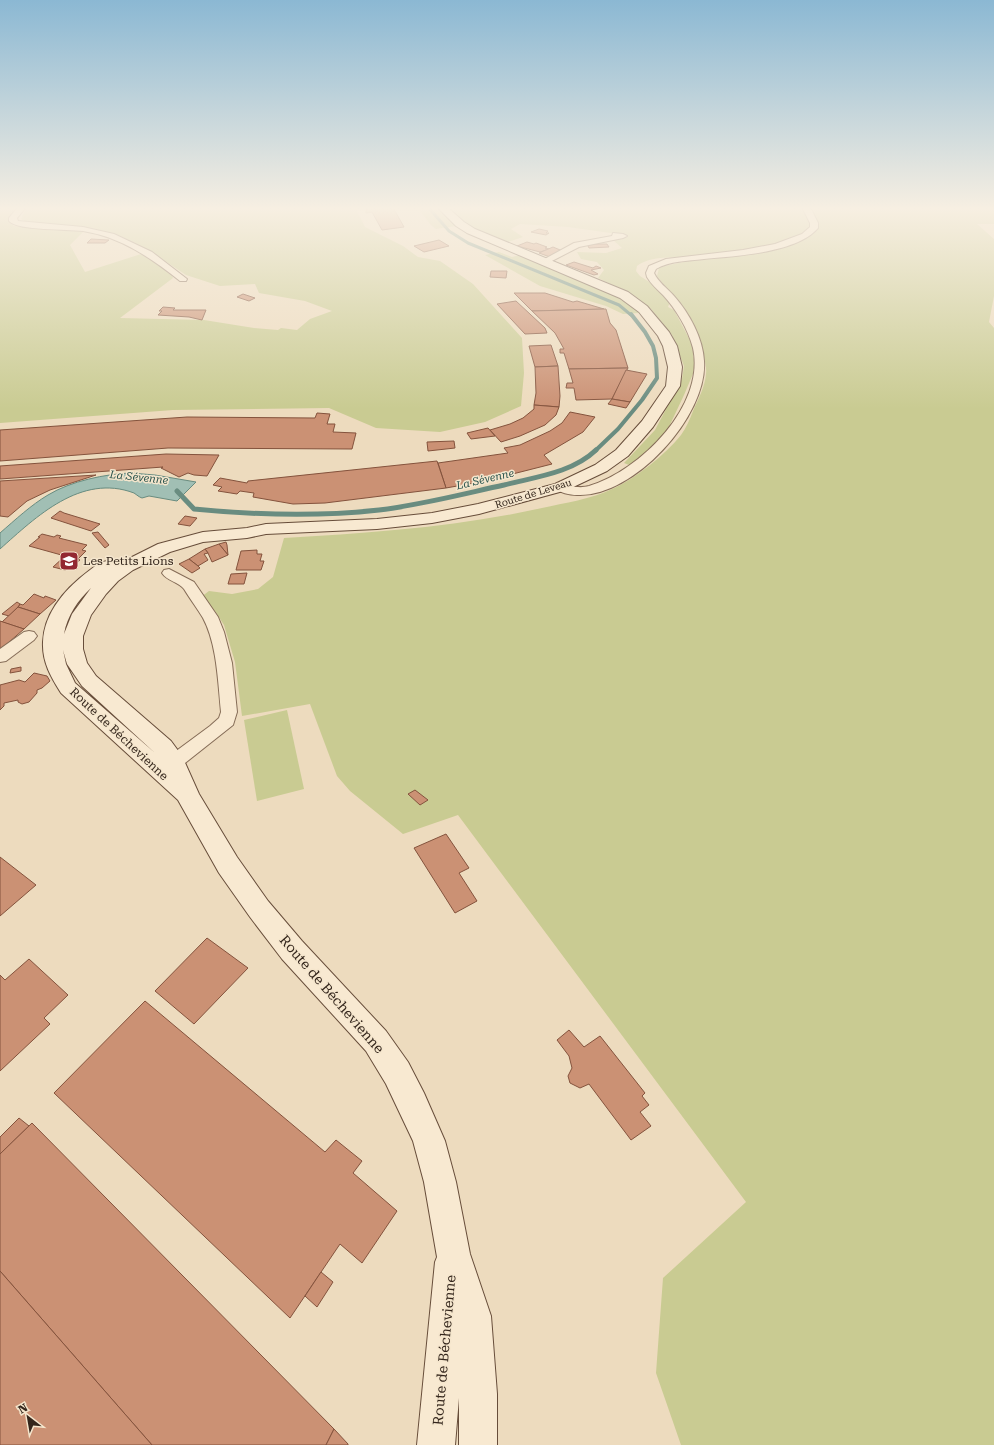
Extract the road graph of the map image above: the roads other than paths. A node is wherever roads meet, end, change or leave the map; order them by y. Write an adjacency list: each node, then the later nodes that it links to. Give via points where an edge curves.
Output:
1 (177, 274): 4 (street)
2 (577, 274): 5 (street, Route de Leveau, via 634,301 664,335 670,346 675,367 673,386 648,424 622,453 601,468)
3 (651, 274): 5 (street, via 677,306 698,349 699,370 695,390 668,437 654,453 619,478 600,487 575,492)
4 (183, 279)
5 (561, 487): 6 (street, Route de Leveau, via 479,509 432,518)
6 (272, 530): 10 (street, Route de Béchevienne, via 186,540 164,548 134,562 111,577 82,614 73,636 77,664 89,681 150,734); 11 (street, Route de Béchevienne, via 254,526 198,529 138,548 100,572 73,596 61,615 55,633 52,649 54,663 68,688)
7 (169, 573): 10 (street, via 189,585 210,616 224,663 229,712 227,721 216,731)
8 (29, 636): 9 (street)
9 (0, 657)
10 (174, 762): 11 (street, Route de Béchevienne)
11 (188, 797): 12 (street, Route de Béchevienne, via 228,865 259,909 292,950 376,1041 397,1073 429,1141 440,1182)
12 (453, 1254): 13 (street, Route de Béchevienne); 14 (street, Route de Béchevienne, via 473,1316)
13 (436, 1445)
14 (478, 1445)

